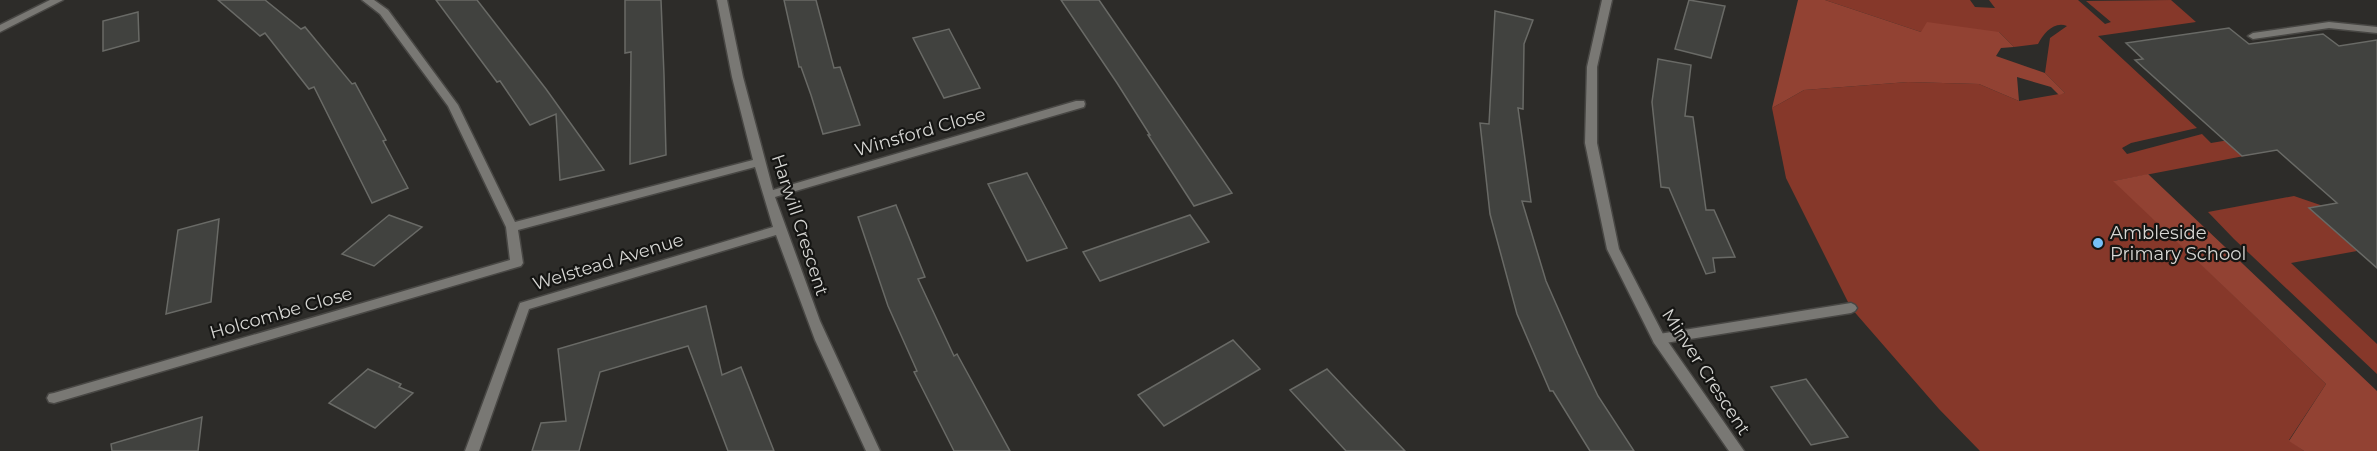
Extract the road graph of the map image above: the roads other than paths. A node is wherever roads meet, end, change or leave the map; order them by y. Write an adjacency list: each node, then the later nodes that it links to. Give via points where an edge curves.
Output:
1 (58, 0): 5 (street)
2 (367, 0): 11 (street, Welstead Avenue, via 384,12 453,105)
3 (722, 0): 9 (street, Harwill Crescent, via 738,82)
4 (1604, 1): 15 (street, Minver Crescent, via 1592,67 1591,143 1613,249)
5 (0, 29)
6 (2377, 30): 7 (street, via 2329,25)
7 (2253, 36)
8 (1080, 104): 10 (street, Winsford Close)
9 (760, 162): 10 (street, Harwill Crescent); 11 (street)
10 (769, 195): 12 (street, Harwill Crescent)
11 (512, 227): 13 (street, Welstead Avenue)
12 (781, 229): 17 (street, Welstead Avenue, via 524,306); 18 (street, Harwill Crescent, via 806,303)
13 (517, 263): 16 (street, Holcombe Close)
14 (1851, 308): 15 (street)
15 (1659, 339): 19 (street, Minver Crescent)
16 (54, 398)
17 (471, 451)
18 (873, 451)
19 (1737, 451)

